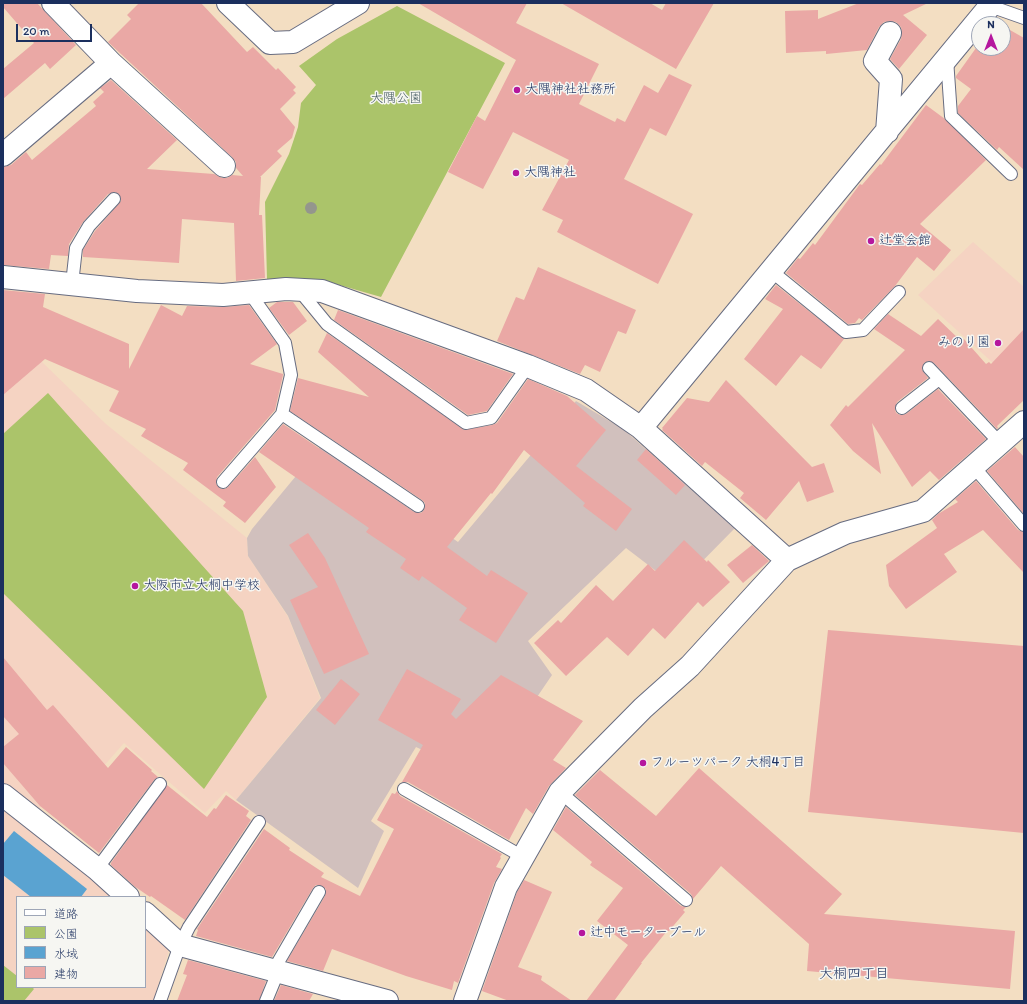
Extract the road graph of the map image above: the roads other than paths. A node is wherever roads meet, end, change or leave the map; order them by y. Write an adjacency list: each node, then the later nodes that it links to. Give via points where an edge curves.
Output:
1 (52, 3): 8 (street)
2 (228, 3): 3 (street, via 270,43 293,42)
3 (358, 3)
4 (989, 5): 5 (lane); 7 (street)
5 (1024, 18)
6 (890, 33): 9 (street, via 874,61 891,79)
7 (947, 59): 9 (street); 12 (lane, via 952,116)
8 (111, 63): 10 (street); 11 (street)
9 (887, 132): 14 (street)
10 (3, 155)
11 (224, 166)
12 (1011, 174)
13 (114, 199): 16 (lane, via 90,226 76,248)
14 (770, 270): 19 (lane, via 846,332 863,330); 26 (street)
15 (3, 277): 16 (street)
16 (72, 284): 18 (street, via 137,291 223,295)
17 (299, 290): 18 (street); 20 (street, via 322,291); 20 (lane, via 327,324 466,423 491,418)
18 (249, 292): 24 (lane, via 285,343 291,375)
19 (899, 292)
20 (528, 366): 26 (street, via 586,390)
21 (929, 368): 22 (lane)
22 (939, 379): 23 (lane); 27 (lane)
23 (902, 408)
24 (282, 414): 29 (lane); 30 (lane)
25 (1024, 422): 27 (street)
26 (641, 428): 32 (street)
27 (1000, 443): 28 (street)
28 (973, 466): 31 (lane); 32 (street, via 923,511 845,533)
29 (223, 482)
30 (418, 506)
31 (1024, 525)
32 (787, 560): 35 (street, via 690,666 643,708)
33 (160, 784): 39 (lane)
34 (404, 789): 38 (lane)
35 (560, 792): 38 (street); 42 (lane)
36 (3, 795): 39 (street)
37 (259, 822): 44 (lane, via 189,927)
38 (523, 857): 49 (street, via 506,887)
39 (97, 869): 41 (street)
40 (319, 892): 45 (lane)
41 (127, 896)
42 (686, 900)
43 (146, 914): 44 (street)
44 (180, 945): 45 (street); 46 (lane)
45 (275, 971): 47 (lane); 48 (street)
46 (160, 1001)
47 (266, 1001)
48 (387, 1001)
49 (465, 1001)

